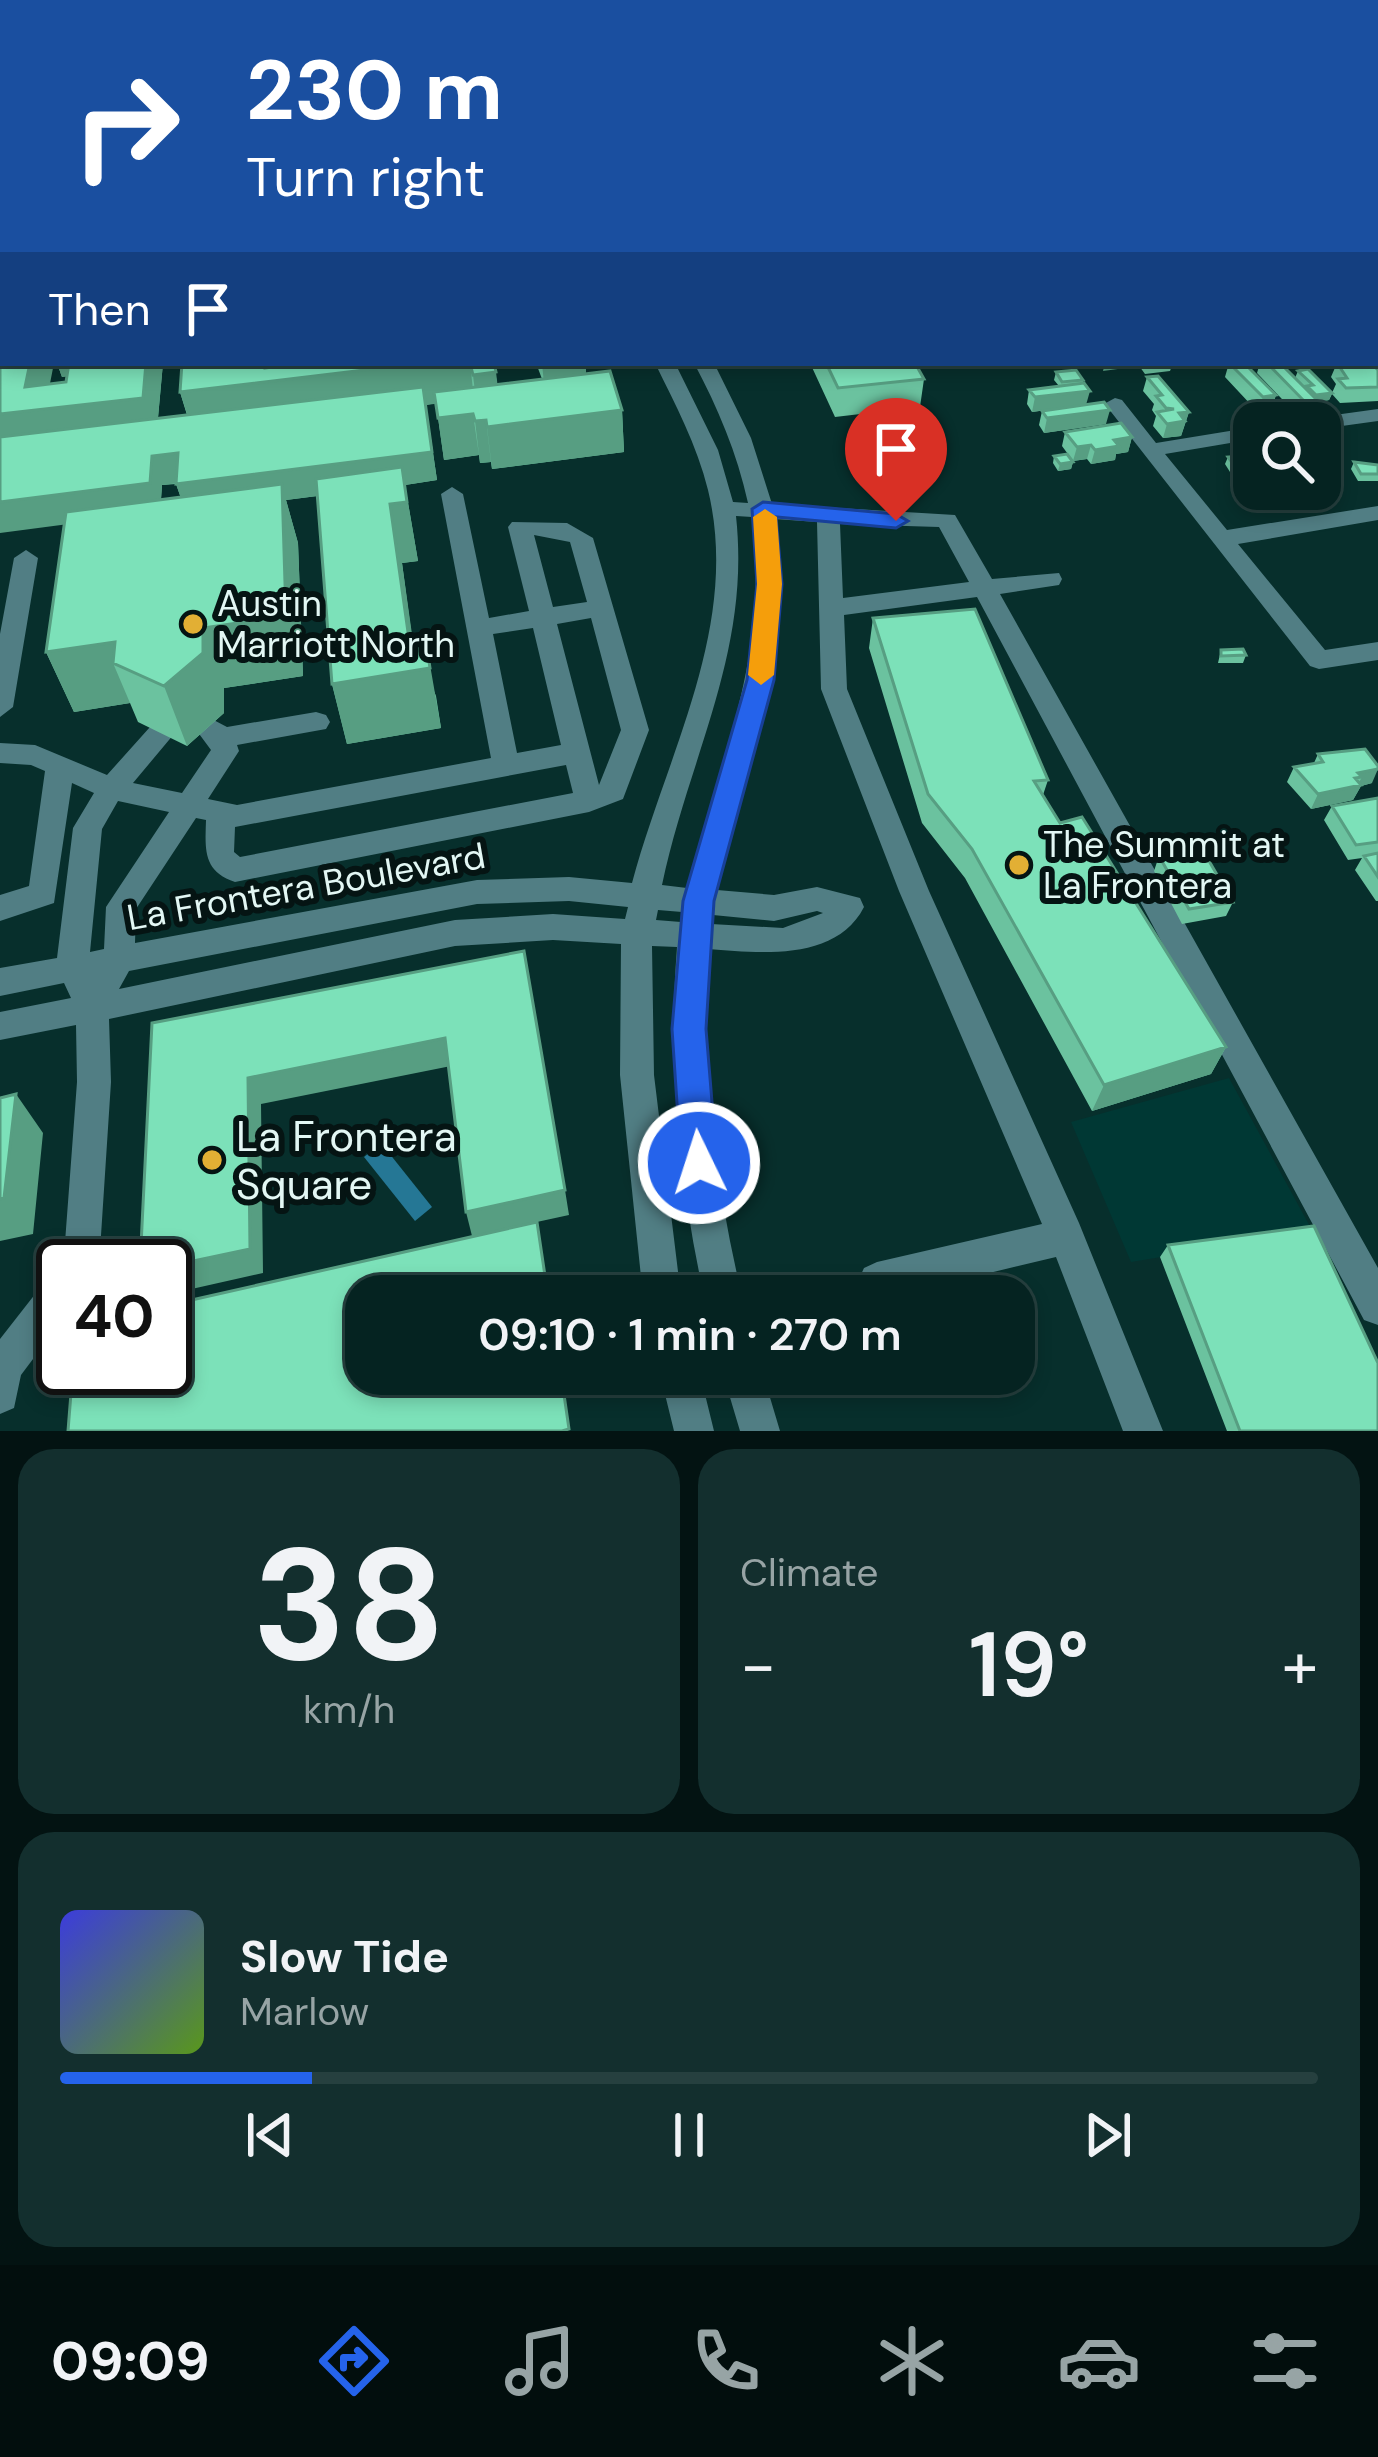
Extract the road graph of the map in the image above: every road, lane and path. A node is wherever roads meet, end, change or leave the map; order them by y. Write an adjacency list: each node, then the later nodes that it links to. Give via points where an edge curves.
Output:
1 (666, 366): 9 (street, via 708,452)
2 (706, 366): 10 (street, via 750,453)
3 (1115, 404): 7 (street)
4 (1378, 415): 5 (street)
5 (1341, 420)
6 (1233, 437): 7 (street)
7 (1150, 451): 13 (street)
8 (452, 494): 20 (street)
9 (724, 508): 10 (street); 33 (street, via 729,561 718,649)
10 (763, 509): 12 (street); 34 (street, via 770,584 760,680)
11 (1378, 513): 13 (street)
12 (828, 515): 16 (street, via 947,520); 18 (street)
13 (1221, 539): 21 (street, via 1318,660)
14 (26, 558): 22 (street)
15 (1050, 579): 16 (street)
16 (985, 589): 18 (street); 48 (street)
17 (600, 608): 19 (street); 19 (street, via 581,538 520,527); 30 (street, via 635,730 613,790)
18 (833, 608): 43 (street, via 834,689)
19 (542, 618): 20 (street); 26 (street)
20 (479, 628): 28 (street)
21 (1378, 651)
22 (0, 707)
23 (316, 722): 31 (street, via 215,732 225,751)
24 (160, 734): 29 (street)
25 (0, 753): 27 (street)
26 (575, 753): 28 (street); 30 (street)
27 (60, 766): 29 (street); 35 (street, via 43,894)
28 (506, 766): 32 (street)
29 (111, 789): 31 (street); 39 (street, via 88,828)
30 (589, 802): 32 (street, via 235,870 219,856)
31 (188, 806): 32 (street); 38 (street, via 121,907)
32 (220, 813)
33 (644, 896): 34 (street, La Frontera Boulevard); 36 (street); 38 (street, La Frontera Boulevard, via 477,892)
34 (699, 901): 37 (street); 37 (street, La Frontera Boulevard, via 774,908 817,899 849,907 831,926 783,941)
35 (0, 908)
36 (638, 934): 37 (street, La Frontera Boulevard); 41 (street, La Frontera Boulevard, via 533,927 454,933); 45 (street, via 631,1035)
37 (696, 937): 46 (street, via 689,1029 699,1163)
38 (118, 958): 39 (street, La Frontera Boulevard); 41 (street)
39 (73, 968): 40 (street, La Frontera Boulevard); 41 (street)
40 (0, 982)
41 (92, 1008): 42 (street, La Frontera Boulevard); 44 (street)
42 (0, 1026)
43 (1066, 1235): 47 (street); 55 (street)
44 (82, 1239)
45 (660, 1275)
46 (719, 1275)
47 (902, 1275)
48 (1378, 1306)
49 (36, 1323): 50 (street, via 2,1368)
50 (0, 1394)
51 (685, 1395): 53 (street)
52 (749, 1395): 54 (street)
53 (694, 1431)
54 (760, 1431)
55 (1143, 1431)

